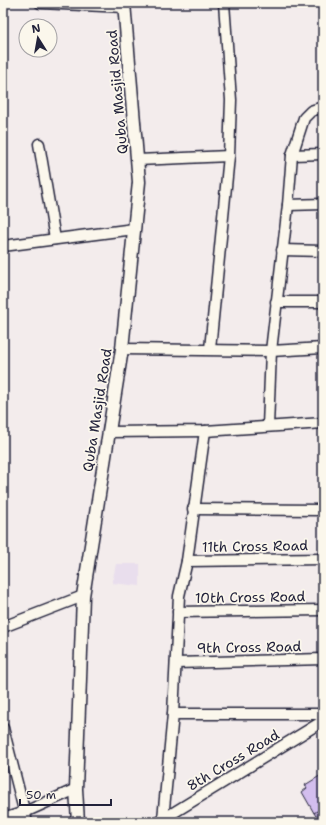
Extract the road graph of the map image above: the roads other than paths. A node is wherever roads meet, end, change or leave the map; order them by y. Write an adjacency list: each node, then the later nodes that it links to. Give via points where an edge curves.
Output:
1 (40, 3): 3 (street)
2 (224, 3): 8 (street, via 231,100)
3 (124, 5): 9 (street, Quba Masjid Road)
4 (323, 107): 7 (street, via 311,111 304,118)
5 (39, 144): 13 (street)
6 (323, 154): 7 (street)
7 (292, 155): 11 (street)
8 (228, 156): 9 (street); 21 (street)
9 (138, 160): 12 (street, Quba Masjid Road, via 139,182)
10 (323, 204): 11 (street)
11 (288, 205): 15 (street)
12 (134, 229): 13 (street); 20 (street, Quba Masjid Road)
13 (55, 239): 14 (street)
14 (3, 246)
15 (282, 250): 16 (street); 17 (street)
16 (323, 251)
17 (276, 302): 18 (street); 22 (street)
18 (323, 302)
19 (323, 348): 22 (street)
20 (122, 349): 21 (street); 26 (street, Quba Masjid Road)
21 (210, 349): 22 (street)
22 (271, 351): 24 (street)
23 (323, 423): 24 (street)
24 (268, 426): 25 (street)
25 (205, 431): 26 (street); 27 (street)
26 (109, 432): 31 (street, Quba Masjid Road)
27 (193, 508): 28 (street); 30 (street)
28 (323, 510)
29 (323, 559): 30 (street, 11th Cross Road)
30 (186, 561): 33 (street)
31 (83, 596): 34 (street); 41 (street, Quba Masjid Road)
32 (323, 610): 33 (street, 10th Cross Road)
33 (178, 612): 36 (street)
34 (3, 627)
35 (323, 659): 36 (street, 9th Cross Road)
36 (176, 663): 37 (street)
37 (173, 714): 38 (street); 44 (street)
38 (323, 714)
39 (323, 721): 44 (street, 8th Cross Road)
40 (3, 728): 42 (street)
41 (76, 789): 42 (street); 46 (street, Quba Masjid Road)
42 (25, 812): 43 (street); 45 (street)
43 (3, 819)
44 (161, 820)
45 (28, 822)
46 (78, 822)

